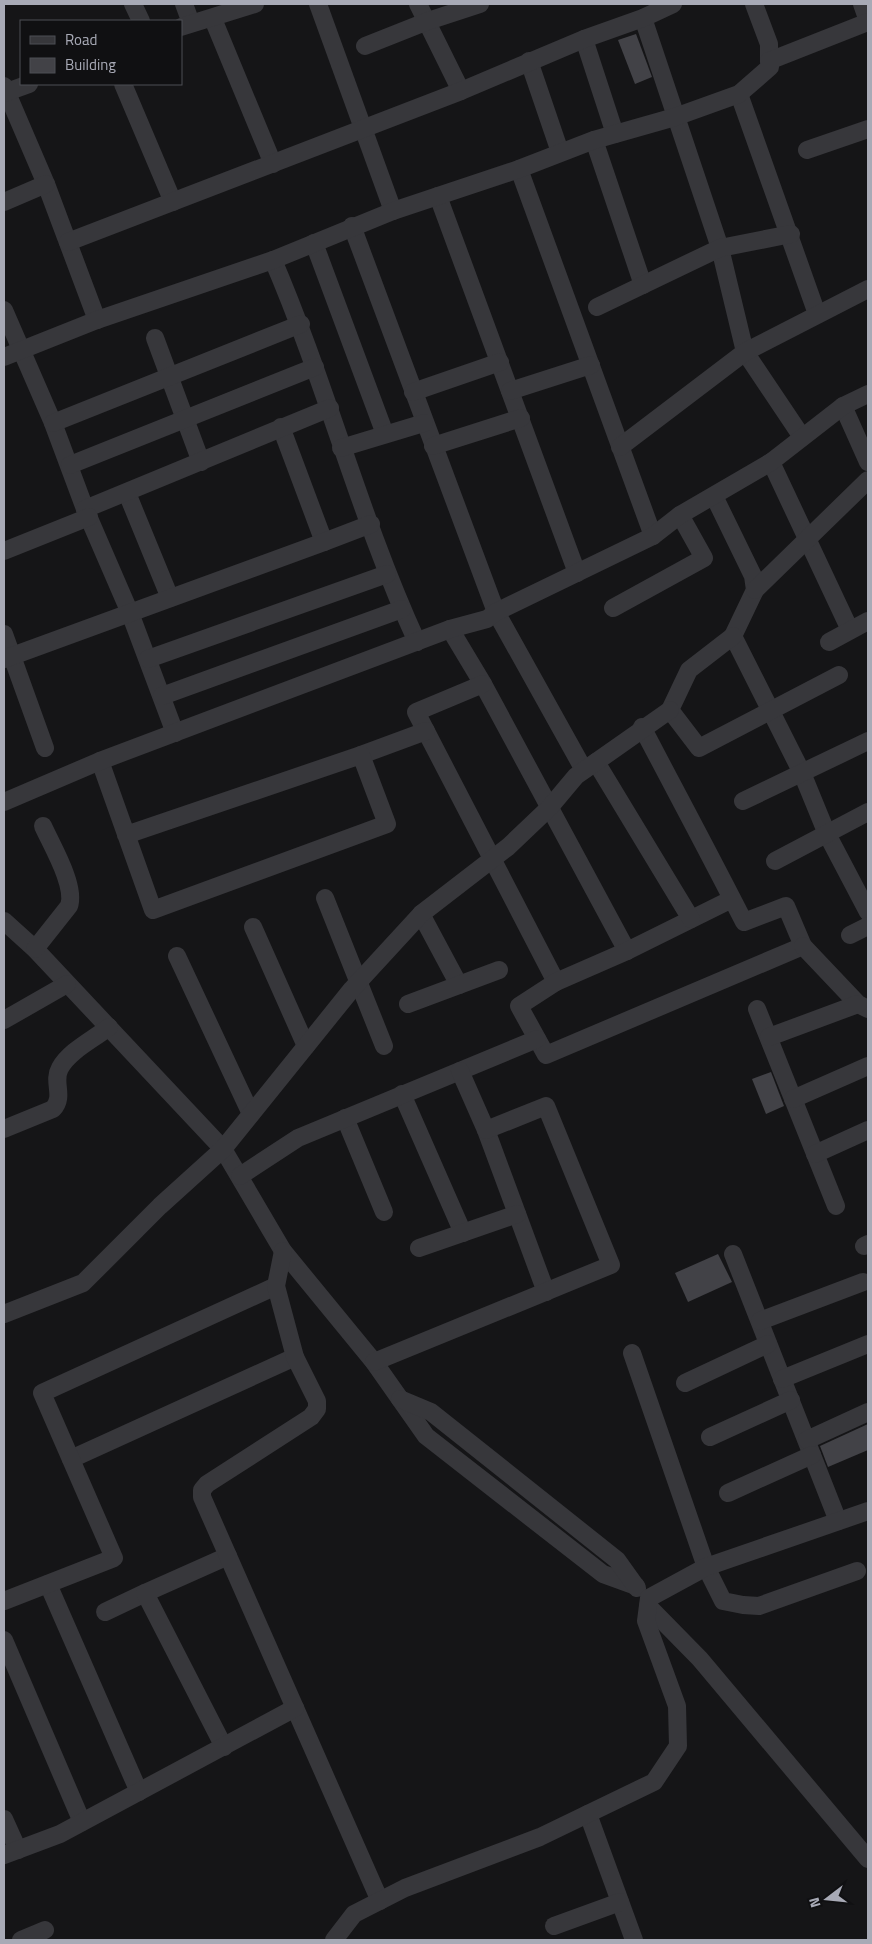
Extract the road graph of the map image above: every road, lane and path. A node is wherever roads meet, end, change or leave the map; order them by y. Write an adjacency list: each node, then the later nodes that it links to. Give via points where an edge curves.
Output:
1 (133, 4): 12 (street)
2 (184, 4): 15 (street)
3 (255, 4): 11 (street)
4 (318, 4): 26 (street)
5 (418, 4): 13 (street)
6 (480, 4): 13 (street)
7 (673, 4): 10 (street)
8 (754, 4): 19 (street, via 768,44)
9 (862, 4): 14 (street)
10 (643, 18): 16 (street); 25 (street)
11 (212, 19): 15 (street); 32 (street)
12 (141, 20)
13 (428, 21): 17 (street); 23 (street)
14 (868, 22): 19 (street)
15 (186, 25)
16 (584, 39): 18 (street); 28 (street)
17 (365, 46)
18 (529, 61): 23 (street); 31 (street)
19 (769, 61): 24 (street, via 770,67)
20 (25, 85): 22 (street)
21 (123, 85): 37 (street)
22 (4, 90): 34 (street)
23 (461, 90): 26 (street)
24 (739, 94): 25 (street); 40 (street)
25 (675, 118): 28 (street); 43 (street)
26 (363, 127): 32 (street); 38 (street)
27 (868, 128): 30 (street)
28 (615, 134): 29 (street)
29 (594, 140): 31 (street); 45 (street)
30 (807, 150)
31 (560, 152): 33 (street)
32 (273, 164): 37 (street)
33 (519, 169): 35 (street); 57 (street)
34 (46, 184): 36 (street); 41 (street)
35 (438, 196): 38 (street); 56 (street)
36 (4, 202)
37 (173, 202): 41 (street)
38 (393, 211): 39 (street)
39 (352, 226): 42 (street); 61 (street)
40 (791, 234): 43 (street); 49 (street)
41 (68, 242): 50 (street)
42 (314, 243): 44 (street); 70 (street)
43 (720, 248): 45 (street); 54 (street)
44 (274, 260): 50 (street); 51 (street)
45 (643, 285): 47 (street)
46 (868, 289): 49 (street)
47 (597, 307)
48 (4, 310): 53 (street)
49 (817, 314): 54 (street)
50 (97, 320): 53 (street)
51 (301, 324): 58 (street); 59 (street)
52 (155, 338): 59 (street)
53 (22, 349): 55 (street); 68 (street)
54 (745, 352): 71 (street); 73 (street)
55 (4, 357)
56 (500, 362): 60 (street); 61 (street)
57 (591, 365): 60 (street); 73 (street)
58 (315, 366): 64 (street); 66 (street)
59 (170, 376): 66 (street); 68 (street)
60 (510, 391): 65 (street)
61 (413, 392): 67 (street)
62 (868, 394): 63 (street)
63 (843, 406): 71 (street); 77 (street)
64 (330, 408): 69 (street); 74 (street)
65 (521, 418): 72 (street); 89 (street)
66 (187, 419): 75 (street); 78 (street)
67 (424, 422): 70 (street); 72 (street)
68 (53, 423): 78 (street)
69 (281, 427): 75 (street); 87 (street)
70 (385, 434): 74 (street)
71 (802, 437): 76 (street)
72 (433, 446): 95 (street)
73 (620, 447): 85 (street)
74 (341, 448): 84 (street)
75 (201, 462): 80 (street)
76 (771, 462): 81 (street); 86 (street)
77 (868, 462)
78 (70, 465): 82 (street)
79 (868, 480): 86 (street)
80 (127, 493): 82 (street); 92 (street)
81 (714, 496): 83 (street); 91 (street, via 753,576)
82 (87, 513): 88 (street); 96 (street)
83 (680, 515): 85 (street); 93 (street, via 704,558)
84 (370, 524): 87 (street); 90 (street)
85 (653, 536): 89 (street)
86 (807, 539): 91 (street); 99 (street)
87 (324, 542): 92 (street)
88 (4, 551)
89 (577, 573): 95 (street)
90 (387, 574): 94 (street); 105 (street)
91 (755, 590): 101 (street)
92 (170, 598): 96 (street)
93 (613, 608)
94 (402, 609): 102 (street); 108 (street)
95 (496, 612): 98 (street, via 487,619); 118 (street)
96 (130, 613): 104 (street); 105 (street)
97 (868, 621): 99 (street)
98 (450, 629): 102 (street); 107 (street)
99 (850, 630): 103 (street)
100 (4, 634): 104 (street)
101 (733, 636): 109 (street, via 689,670); 110 (street)
102 (417, 642): 113 (street)
103 (829, 642)
104 (8, 657): 115 (street)
105 (148, 659): 108 (street)
106 (839, 675): 110 (street)
107 (483, 684): 112 (street, via 416,712); 122 (street)
108 (162, 696): 113 (street)
109 (670, 710): 110 (street, via 699,748); 111 (street)
110 (771, 711): 119 (street)
111 (642, 727): 118 (street); 130 (street)
112 (426, 731): 116 (street); 127 (street)
113 (175, 733): 117 (street)
114 (868, 741): 119 (street)
115 (45, 748)
116 (361, 755): 126 (street); 126 (street, via 387,824 152,910)
117 (100, 761): 121 (street); 126 (street)
118 (590, 766): 122 (street); 133 (street)
119 (802, 772): 120 (street); 125 (street)
120 (743, 801)
121 (4, 802)
122 (550, 807): 127 (street); 140 (street)
123 (868, 812): 125 (street)
124 (43, 826): 139 (street, via 70,886 71,899)
125 (827, 834): 128 (street); 131 (street)
126 (126, 835)
127 (493, 859): 132 (street); 144 (street)
128 (775, 861)
129 (324, 898): 143 (street)
130 (732, 899): 133 (street); 138 (street, via 744,922 786,906)
131 (868, 912)
132 (421, 914): 143 (street); 146 (street)
133 (691, 919): 140 (street)
134 (4, 921): 139 (street)
135 (868, 926): 137 (street)
136 (253, 927): 154 (street)
137 (850, 935)
138 (803, 946): 148 (street); 153 (street, via 546,1055)
139 (35, 949): 145 (street)
140 (627, 951): 144 (street)
141 (177, 956): 160 (street)
142 (499, 970): 146 (street)
143 (360, 981): 154 (street); 155 (street)
144 (556, 982): 153 (street, via 519,1006)
145 (67, 984): 150 (street); 151 (street)
146 (458, 985): 147 (street)
147 (408, 1004)
148 (863, 1007): 152 (street)
149 (757, 1009): 152 (street)
150 (4, 1020)
151 (109, 1028): 162 (street, via 67,1059 60,1068 60,1097 53,1109); 165 (street)
152 (769, 1037): 159 (street)
153 (537, 1038): 157 (street)
154 (306, 1046): 160 (street)
155 (384, 1046)
156 (868, 1066): 159 (street)
157 (460, 1071): 158 (street); 163 (street)
158 (402, 1094): 161 (street); 171 (street)
159 (794, 1099): 166 (street)
160 (251, 1114): 165 (street)
161 (345, 1118): 167 (street, via 298,1138); 169 (street)
162 (4, 1129)
163 (486, 1130): 170 (street); 177 (street, via 546,1106 611,1265)
164 (868, 1130): 166 (street)
165 (223, 1149): 167 (street); 178 (street, via 83,1283)
166 (815, 1154): 168 (street)
167 (240, 1176): 173 (street)
168 (836, 1206)
169 (384, 1212)
170 (517, 1214): 171 (street); 177 (street)
171 (463, 1233): 172 (street)
172 (419, 1248)
173 (283, 1251): 176 (street); 184 (street)
174 (733, 1254): 179 (street)
175 (863, 1282): 179 (street)
176 (276, 1286): 183 (street); 191 (street, via 42,1393)
177 (546, 1292): 184 (street)
178 (4, 1314)
179 (760, 1321): 180 (street)
180 (768, 1344): 185 (street); 186 (street)
181 (868, 1344): 185 (street)
182 (632, 1353): 196 (street)
183 (295, 1357): 191 (street); 195 (street, via 317,1401 317,1409 311,1417 202,1490 202,1497)
184 (374, 1362): 201 (street, via 400,1399 431,1412 618,1560)
185 (782, 1379): 187 (street)
186 (685, 1383)
187 (791, 1400): 189 (street); 190 (street)
188 (868, 1412): 190 (street)
189 (710, 1437)
190 (809, 1448): 192 (street); 194 (street)
191 (71, 1459): 198 (street, via 114,1558)
192 (728, 1493)
193 (868, 1511): 194 (street)
194 (838, 1521): 196 (street)
195 (228, 1556): 199 (street); 204 (street)
196 (706, 1567): 197 (street, via 723,1601 743,1606 774,1602); 201 (street)
197 (857, 1571)
198 (48, 1584): 200 (street); 206 (street)
199 (145, 1593): 202 (street); 205 (street)
200 (4, 1601)
201 (648, 1602): 207 (street, via 646,1621 677,1706 678,1746 654,1782); 211 (street)
202 (105, 1612)
203 (4, 1640): 209 (street)
204 (295, 1708): 205 (street); 212 (street)
205 (224, 1747): 206 (street)
206 (139, 1792): 209 (street)
207 (588, 1814): 212 (street, via 540,1837 405,1888); 213 (street)
208 (4, 1819): 210 (street)
209 (82, 1822): 210 (street)
210 (11, 1852)
211 (868, 1859)
212 (380, 1901): 217 (street, via 354,1914)
213 (620, 1902): 214 (street); 218 (street)
214 (554, 1926)
215 (45, 1930): 216 (street)
216 (20, 1940)
217 (334, 1940)
218 (634, 1940)

